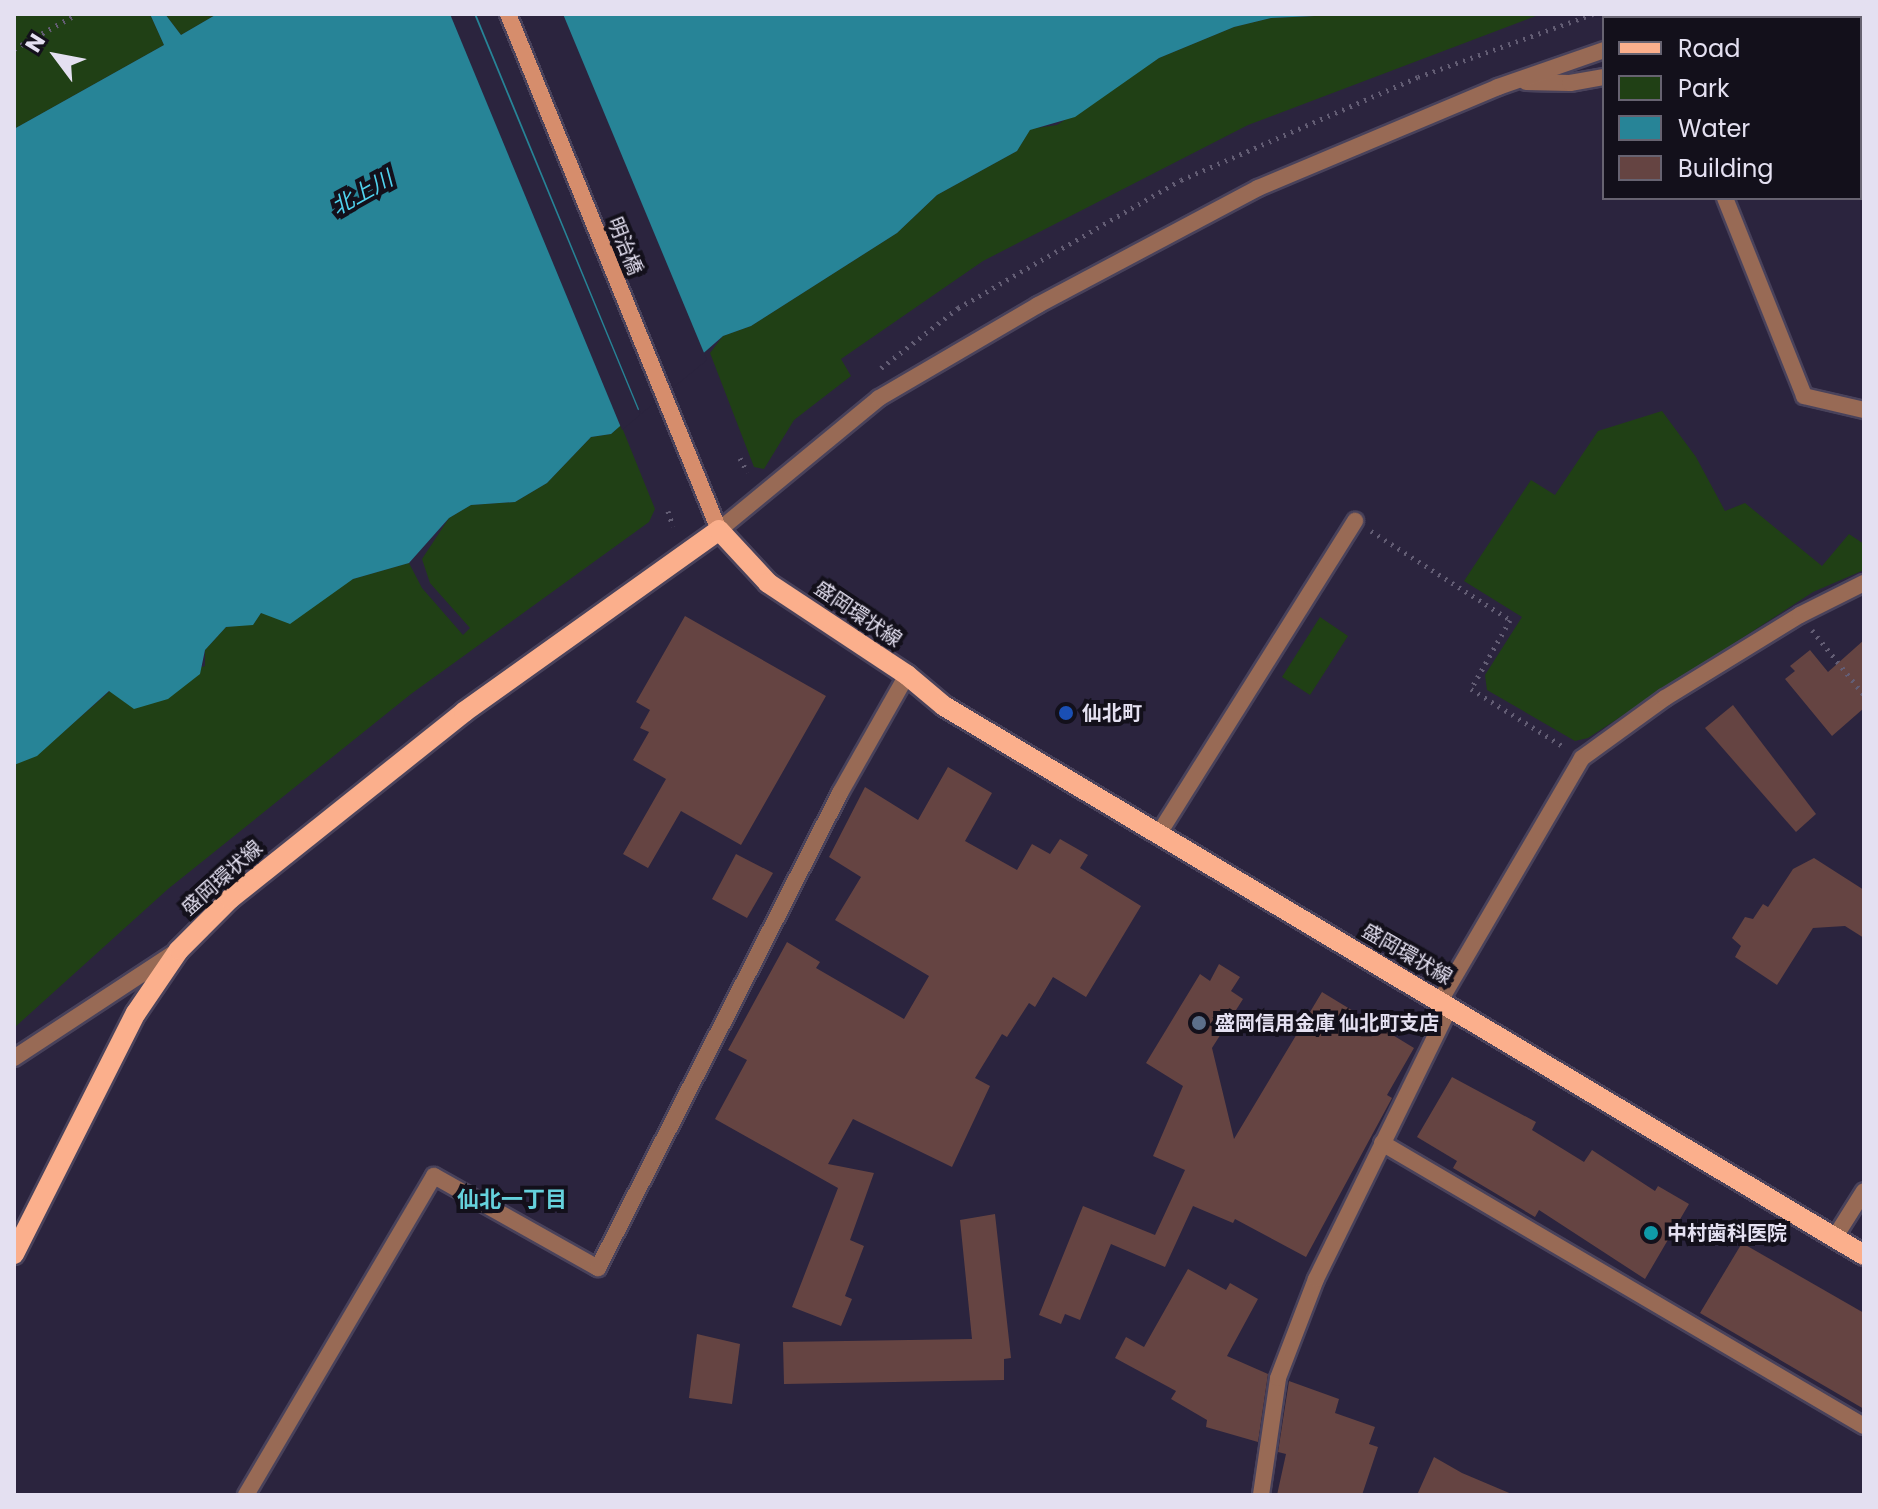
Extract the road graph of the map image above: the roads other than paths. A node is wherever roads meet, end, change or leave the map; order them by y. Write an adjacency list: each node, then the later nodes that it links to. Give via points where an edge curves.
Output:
1 (508, 14): 8 (main road, 明治橋)
2 (1602, 51): 4 (street)
3 (1602, 77): 4 (street)
4 (1515, 82): 8 (street, via 1258,188 1038,305 879,398)
5 (1726, 200): 6 (street, via 1804,396)
6 (1864, 410)
7 (1355, 521): 11 (street)
8 (719, 530): 10 (main road, 盛岡環状線, via 768,583); 12 (main road, 盛岡環状線, via 464,712 230,899)
9 (1864, 583): 13 (street, via 1800,615 1665,698 1582,758)
10 (907, 675): 11 (main road, 盛岡環状線, via 944,706); 21 (street, via 840,793 598,1268 434,1176)
11 (1158, 835): 13 (main road, 盛岡環状線)
12 (179, 950): 14 (street, via 31,1042); 18 (main road, 盛岡環状線, via 136,1013)
13 (1445, 1004): 15 (street); 17 (main road, 盛岡環状線)
14 (14, 1058)
15 (1382, 1143): 20 (street); 22 (street, via 1316,1279 1278,1378)
16 (1864, 1191): 17 (street)
17 (1835, 1237): 19 (main road, 盛岡環状線)
18 (14, 1254)
19 (1864, 1255)
20 (1864, 1426)
21 (246, 1495)
22 (1261, 1495)

